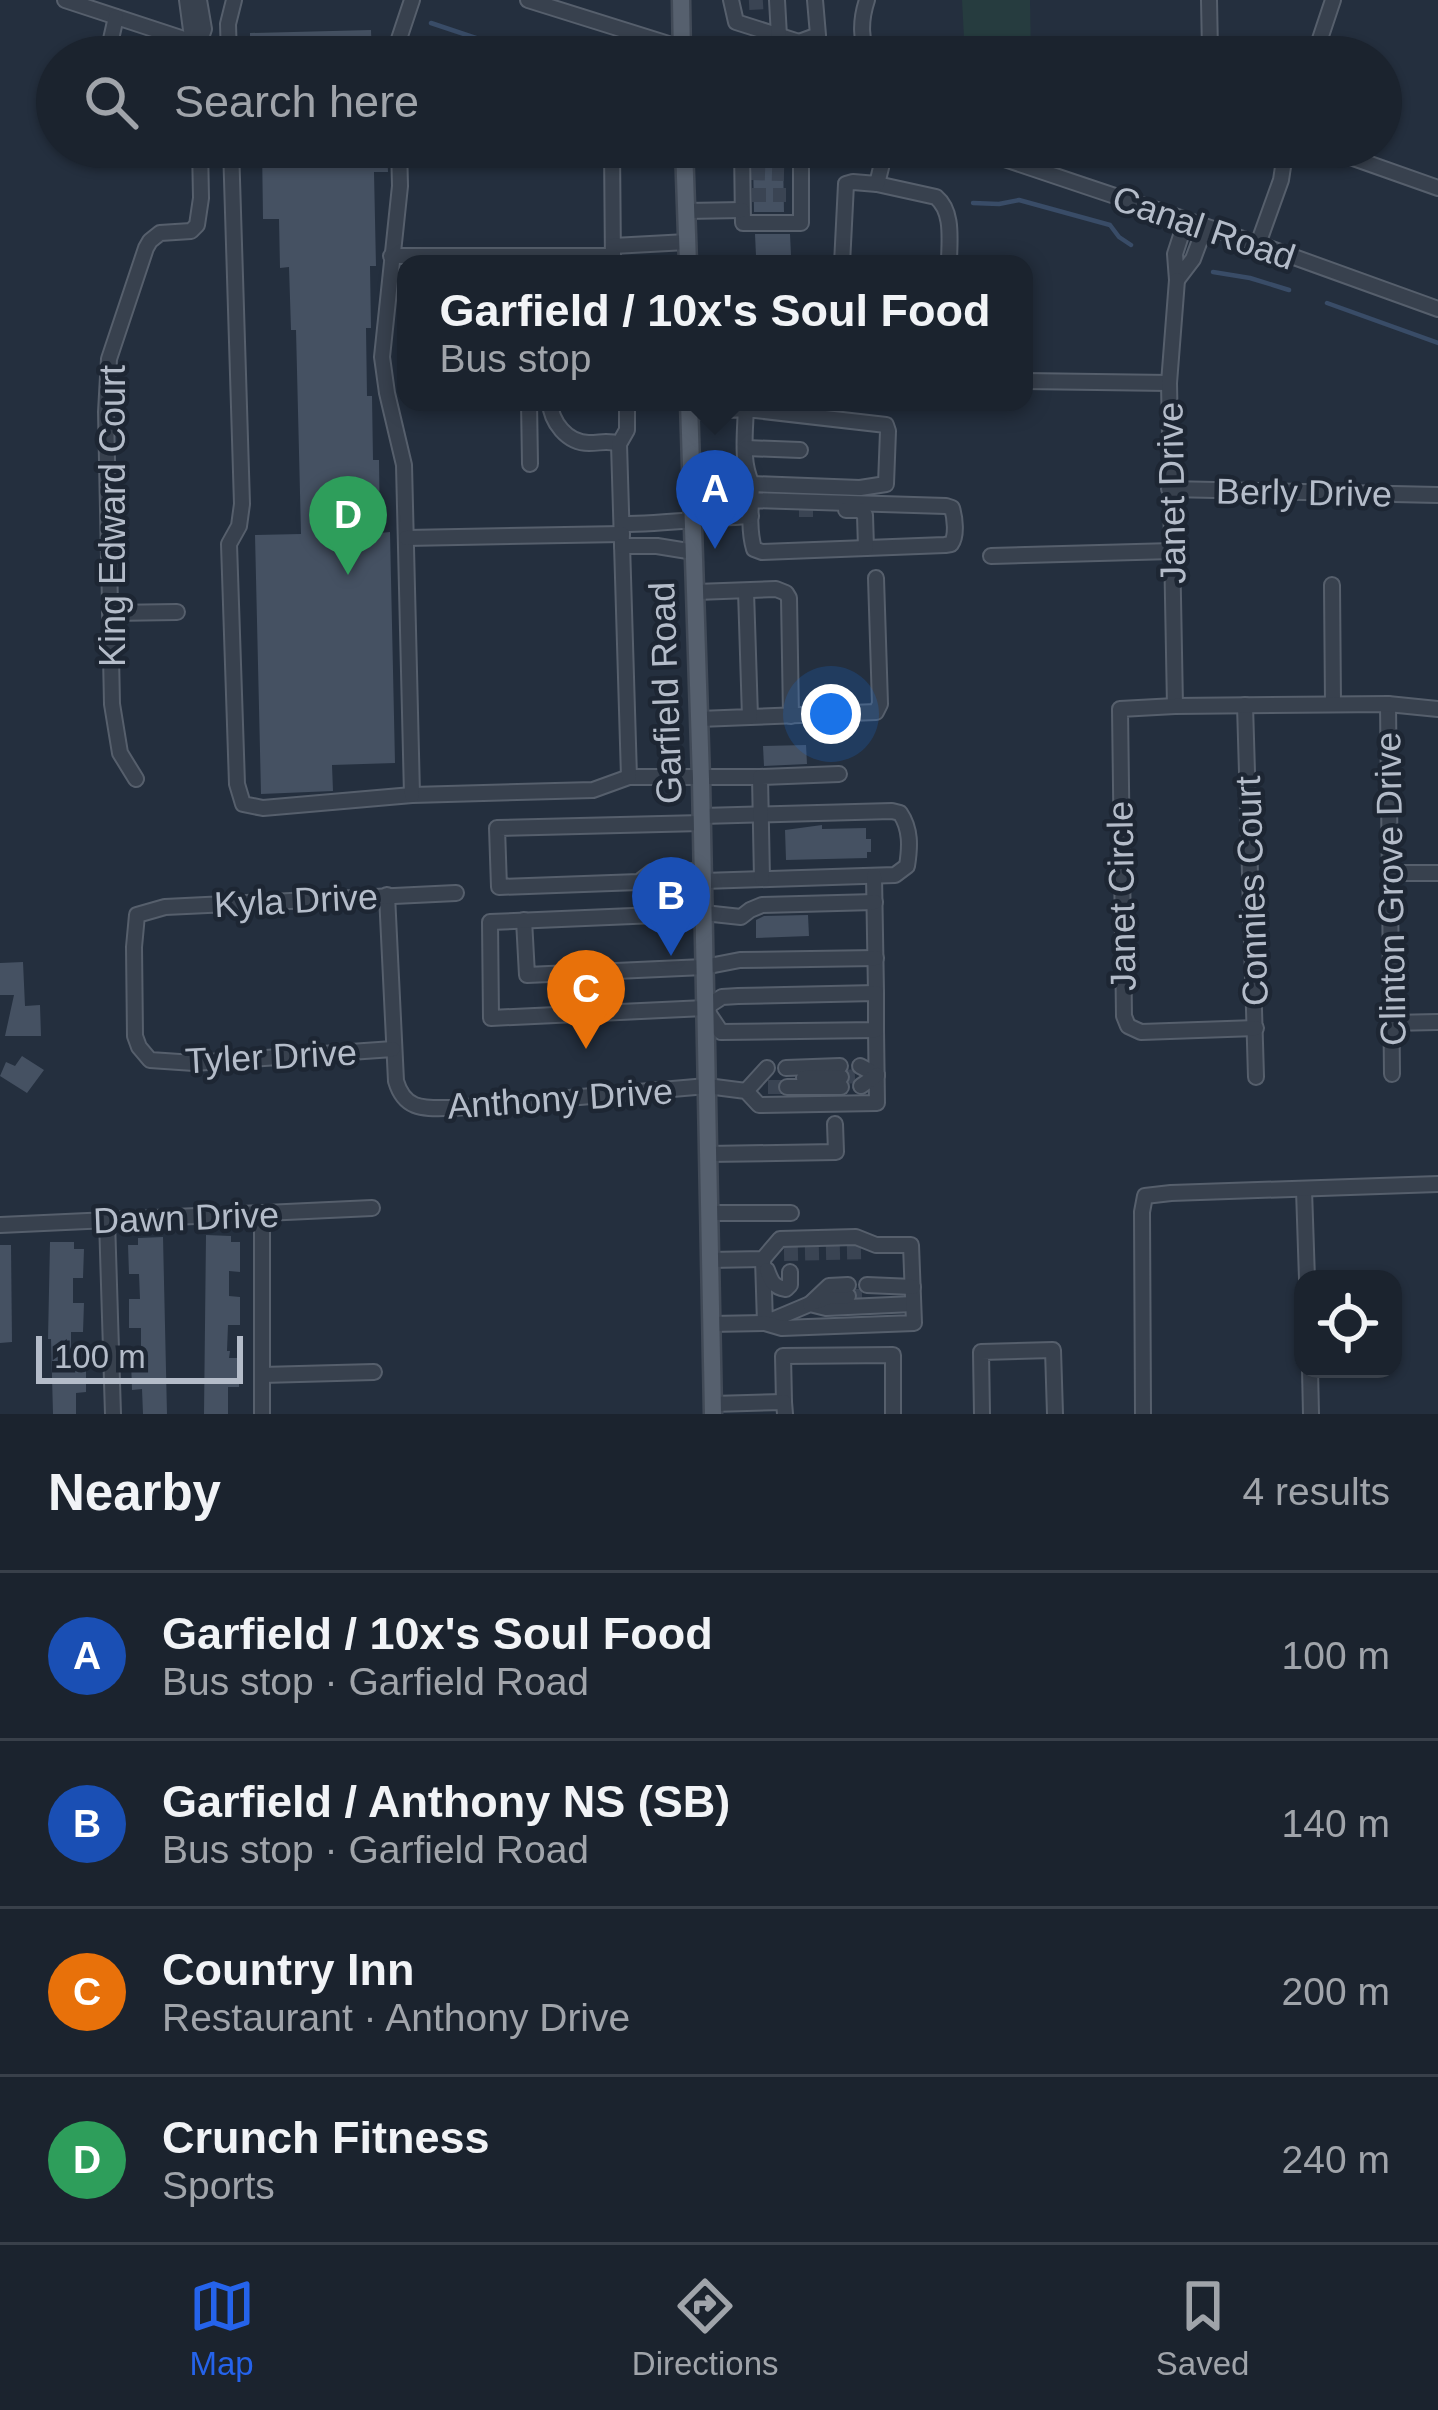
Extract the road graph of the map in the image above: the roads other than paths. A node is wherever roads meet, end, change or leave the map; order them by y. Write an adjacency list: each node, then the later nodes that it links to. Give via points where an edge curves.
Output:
1 (65, 0): 15 (street)
2 (187, 0): 18 (street)
3 (200, 0): 19 (street)
4 (234, 0): 20 (street)
5 (412, 0): 21 (street)
6 (528, 0): 22 (street)
7 (680, 0): 23 (main road)
8 (815, 0): 25 (street)
9 (867, 0): 26 (street)
10 (1209, 0): 27 (street)
11 (1333, 0): 28 (street)
12 (774, 1): 24 (street)
13 (731, 2): 14 (street); 24 (street, via 736,22)
14 (749, 3)
15 (116, 17): 16 (street); 17 (street)
16 (112, 36)
17 (162, 36)
18 (193, 36)
19 (202, 36)
20 (228, 36)
21 (401, 36)
22 (633, 36)
23 (681, 36)
24 (779, 36)
25 (817, 36)
26 (862, 36)
27 (1210, 36)
28 (1321, 36)
29 (200, 168): 86 (street, King Edward Court, via 197,225 150,241 109,359)
30 (233, 168): 100 (street, via 242,504 229,544 237,784 243,804 263,808)
31 (400, 168): 53 (street)
32 (612, 168): 48 (street)
33 (685, 168): 43 (main road)
34 (746, 168): 42 (street)
35 (794, 168): 42 (street, via 800,223 743,223)
36 (881, 168): 40 (street)
37 (1031, 168): 44 (street, Canal Road)
38 (1283, 168): 47 (street)
39 (1381, 168): 41 (street)
40 (877, 184): 51 (street, via 846,184); 52 (street, via 943,201)
41 (1438, 188)
42 (746, 200): 43 (street)
43 (686, 212): 46 (main road)
44 (1186, 220): 45 (street, Canal Road); 55 (street, Janet Drive, via 1174,254)
45 (1205, 226): 47 (street, Canal Road); 55 (street, Janet Drive)
46 (687, 242): 49 (street); 50 (main road)
47 (1258, 244): 56 (street, Canal Road)
48 (613, 255)
49 (618, 255)
50 (688, 255)
51 (842, 255)
52 (949, 255)
53 (391, 256): 54 (street); 76 (street, via 382,357 404,465)
54 (397, 256)
55 (1177, 280): 58 (street, Janet Drive)
56 (1438, 309)
57 (1033, 381): 58 (street)
58 (1169, 383): 70 (street, Janet Drive)
59 (529, 411): 68 (street)
60 (550, 411): 65 (street, via 577,442)
61 (627, 411): 65 (street)
62 (689, 411): 69 (main road, Garfield Road)
63 (746, 411): 66 (street)
64 (822, 411): 71 (street, via 886,425 886,484)
65 (619, 444): 75 (street)
66 (746, 448): 67 (street); 71 (street)
67 (800, 450)
68 (530, 464)
69 (692, 473): 71 (street); 74 (main road, Garfield Road)
70 (1169, 489): 72 (street, Berly Drive); 78 (street, Janet Drive)
71 (750, 493): 73 (street); 74 (street); 77 (street, via 754,549)
72 (1438, 495)
73 (778, 501): 77 (street, via 790,509 860,510); 77 (street, via 952,508 951,544)
74 (693, 518): 75 (street); 79 (main road, Garfield Road)
75 (622, 535): 76 (street); 79 (street); 96 (street)
76 (406, 538): 100 (street)
77 (866, 548)
78 (1172, 551): 80 (street); 90 (street, Janet Drive)
79 (694, 552): 84 (main road, Garfield Road)
80 (992, 556)
81 (876, 578): 92 (street, via 879,708)
82 (1332, 585): 87 (street)
83 (746, 591): 84 (street); 92 (street, via 782,590 789,598); 93 (street)
84 (696, 592): 94 (main road, Garfield Road)
85 (176, 612): 86 (street)
86 (110, 614): 98 (street, King Edward Court, via 115,732)
87 (1333, 704): 88 (street); 89 (street)
88 (1388, 704): 91 (street); 103 (street, Clinton Grove Drive)
89 (1245, 705): 90 (street); 119 (street, Connies Court)
90 (1175, 706): 119 (street, Janet Circle, via 1120,710 1124,1016 1141,1032)
91 (1438, 709)
92 (791, 716): 93 (street)
93 (749, 717): 94 (street)
94 (699, 719): 99 (main road, Garfield Road)
95 (839, 774): 97 (street)
96 (628, 777): 99 (street); 100 (street, via 593,790)
97 (760, 777): 99 (street); 101 (street)
98 (136, 779)
99 (701, 779): 102 (main road, Garfield Road)
100 (412, 795)
101 (760, 815): 102 (street); 106 (street, via 899,813 907,866); 107 (street)
102 (702, 820): 105 (main road, Garfield Road); 105 (street, via 497,828 499,887 639,882 652,872)
103 (1389, 873): 104 (street); 117 (street, Clinton Grove Drive)
104 (1438, 873)
105 (703, 876): 107 (street); 111 (main road, Garfield Road)
106 (874, 876): 107 (street); 110 (street)
107 (762, 879)
108 (456, 893): 109 (street, Kyla Drive)
109 (387, 896): 121 (street, Anthony Drive); 122 (street, Kyla Drive, via 137,915 135,1036)
110 (875, 902): 111 (street); 113 (street)
111 (704, 914): 112 (street); 114 (main road, Garfield Road)
112 (524, 920): 114 (street, via 527,975); 116 (street, via 490,922 491,1018)
113 (876, 958): 114 (street); 115 (street)
114 (704, 967): 116 (main road, Garfield Road)
115 (876, 993): 116 (street, via 722,998); 120 (street)
116 (705, 1008): 120 (street, via 722,1032); 128 (main road, Garfield Road)
117 (1390, 1022): 118 (street); 123 (street, Clinton Grove Drive)
118 (1438, 1022)
119 (1256, 1028): 125 (street, Connies Court)
120 (876, 1030): 129 (street, via 864,1076 877,1103 759,1105)
121 (393, 1049): 122 (street, Tyler Drive); 128 (street, Anthony Drive, via 400,1093 421,1108)
122 (150, 1060)
123 (1393, 1074)
124 (841, 1076): 127 (street)
125 (1256, 1077)
126 (768, 1078): 129 (street)
127 (786, 1078)
128 (707, 1086): 129 (street, Anthony Drive); 131 (main road, Garfield Road)
129 (746, 1091)
130 (835, 1124): 131 (street, via 836,1152)
131 (709, 1154): 135 (main road, Garfield Road)
132 (1438, 1184): 133 (street)
133 (1304, 1190): 145 (street); 164 (street, via 1145,1196)
134 (373, 1208): 137 (street, Dawn Drive)
135 (710, 1213): 136 (street); 144 (main road, Garfield Road)
136 (791, 1213)
137 (262, 1214): 138 (street, Dawn Drive); 155 (street)
138 (107, 1220): 139 (street, Dawn Drive); 159 (street)
139 (0, 1225)
140 (911, 1251): 141 (street); 143 (street, via 856,1237 780,1239); 147 (street)
141 (867, 1252)
142 (784, 1254): 143 (street)
143 (764, 1259): 144 (street); 146 (street, via 778,1287 790,1285); 152 (street)
144 (710, 1260): 153 (main road, Garfield Road)
145 (1307, 1270)
146 (790, 1271)
147 (913, 1287): 148 (street); 151 (street)
148 (868, 1290)
149 (848, 1291): 150 (street, via 830,1286)
150 (810, 1304): 151 (street); 152 (street)
151 (913, 1304): 152 (street, via 914,1323)
152 (765, 1322): 153 (street)
153 (711, 1324): 158 (main road, Garfield Road)
154 (374, 1372): 155 (street)
155 (262, 1375): 160 (street)
156 (1310, 1378): 165 (street)
157 (784, 1408): 158 (street); 161 (street, via 783,1356 892,1355)
158 (713, 1409)
159 (113, 1414)
160 (262, 1414)
161 (893, 1414)
162 (982, 1414): 163 (street, via 981,1352 1053,1350)
163 (1055, 1414)
164 (1143, 1414)
165 (1312, 1414)

